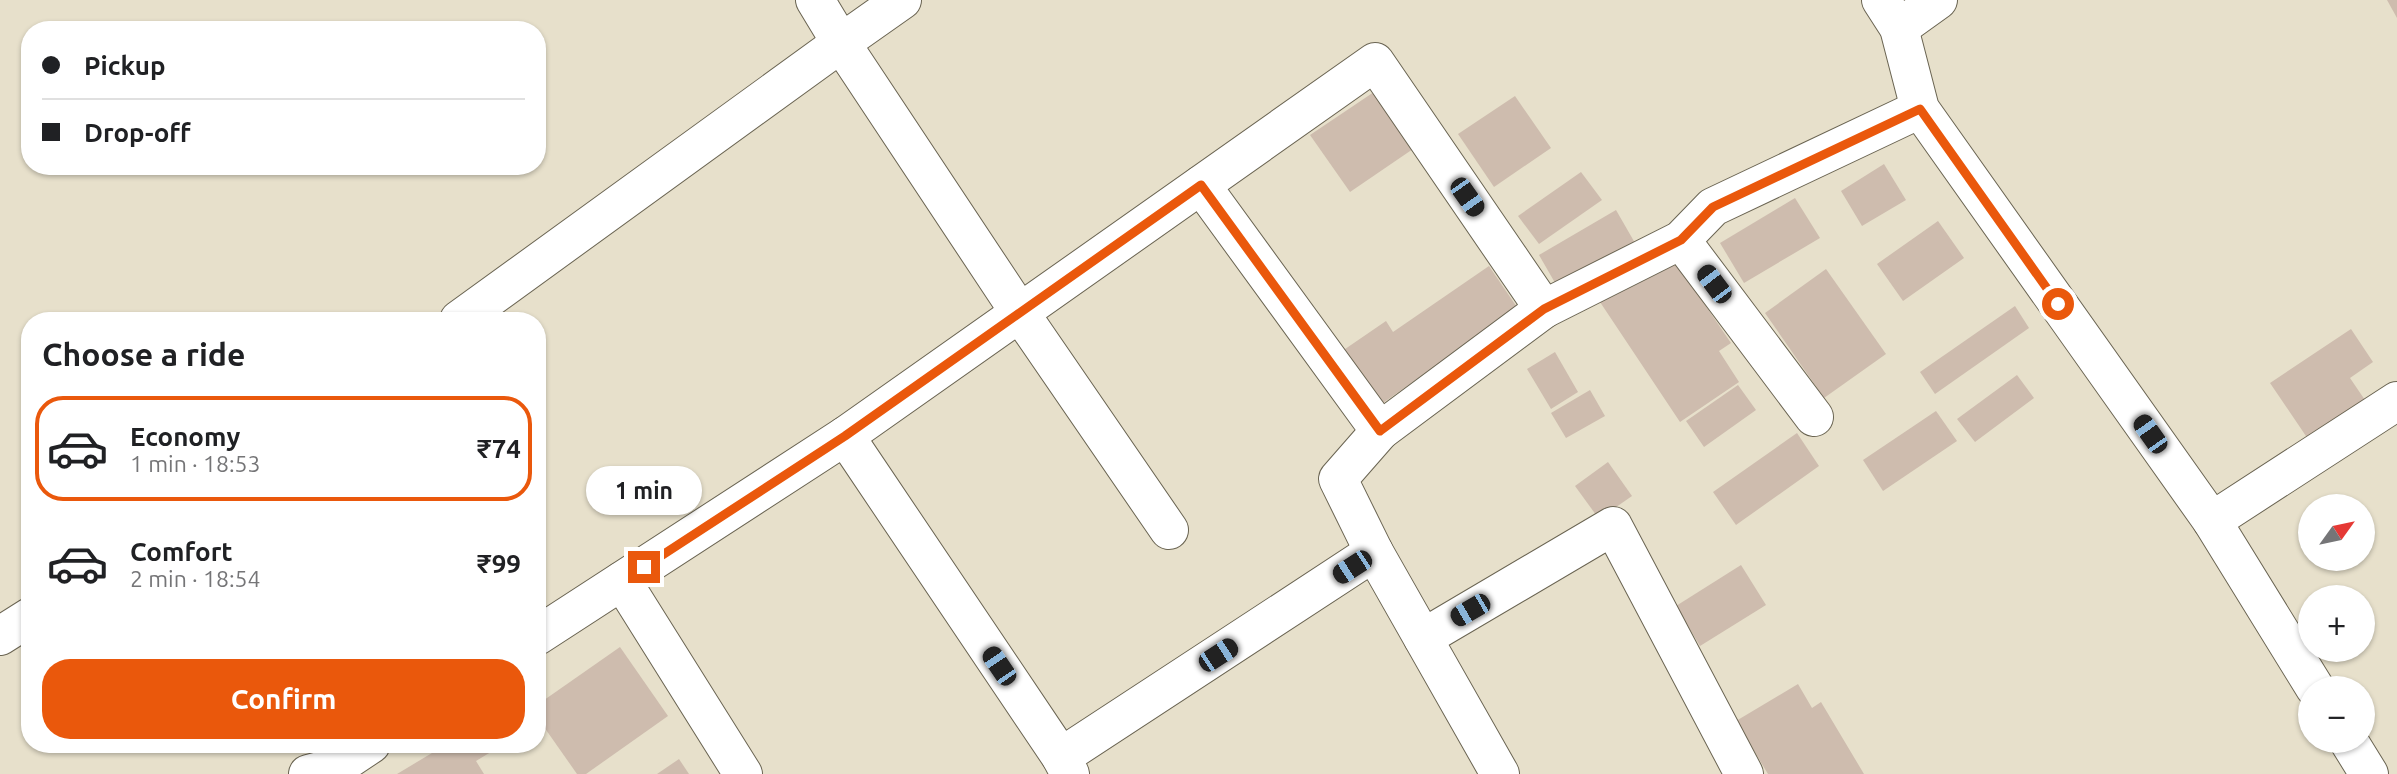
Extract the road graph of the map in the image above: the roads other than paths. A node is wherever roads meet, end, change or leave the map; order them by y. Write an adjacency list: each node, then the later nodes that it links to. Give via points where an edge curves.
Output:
1 (815, 0): 5 (street)
2 (902, 0): 5 (street)
3 (1938, 0): 4 (street)
4 (1890, 14): 6 (street)
5 (841, 43): 10 (street); 11 (street)
6 (1920, 109): 8 (street, via 1713,207); 16 (street)
7 (1201, 185): 9 (street, via 1374,62); 11 (street); 14 (street)
8 (1681, 240): 9 (street); 13 (street)
9 (1544, 309): 14 (street)
10 (470, 312)
11 (1020, 313): 15 (street); 17 (street)
12 (2397, 401): 16 (street)
13 (1814, 417)
14 (1380, 431): 18 (street, via 1338,479)
15 (845, 436): 19 (street); 27 (street)
16 (2212, 521): 24 (street)
17 (1169, 530)
18 (1374, 552): 23 (street); 27 (street)
19 (622, 581): 21 (street); 30 (street)
20 (21, 623): 22 (street)
21 (546, 630)
22 (0, 636)
23 (1423, 638): 29 (street); 31 (street, via 1613,527)
24 (2308, 676)
25 (357, 753): 28 (street)
26 (2356, 753): 32 (street)
27 (1065, 766)
28 (330, 771)
29 (1492, 772)
30 (743, 774)
31 (1744, 774)
32 (2369, 774)

